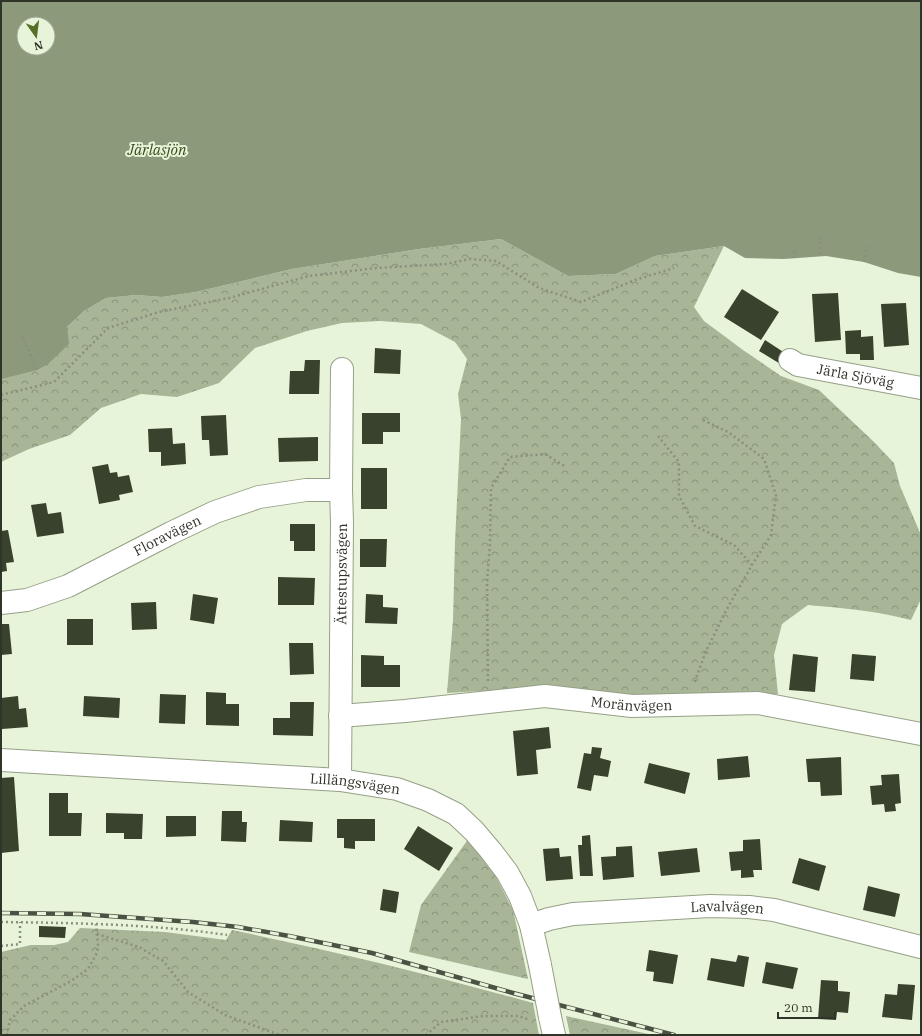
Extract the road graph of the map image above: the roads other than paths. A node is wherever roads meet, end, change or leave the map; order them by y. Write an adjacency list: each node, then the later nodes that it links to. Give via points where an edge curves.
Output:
1 (790, 360): 3 (street, Järla Sjöväg, via 798,364)
2 (342, 369): 4 (street, Ättestupsvägen)
3 (921, 388)
4 (341, 490): 5 (street, Floravägen, via 306,490 259,497 215,512 68,586 27,600); 6 (street, Ättestupsvägen)
5 (1, 603)
6 (340, 716): 7 (street, Moränvägen, via 545,696 632,706 758,703); 9 (street, Ättestupsvägen)
7 (921, 734)
8 (1, 760): 9 (street, Lillängsvägen)
9 (340, 780): 10 (street, Lillängsvägen, via 397,789 456,814 479,836 507,872)
10 (532, 925): 11 (street, Lavalvägen, via 573,914 710,906 749,907 774,910); 12 (street, Lillängsvägen, bridge)
11 (921, 947)
12 (552, 1027)

